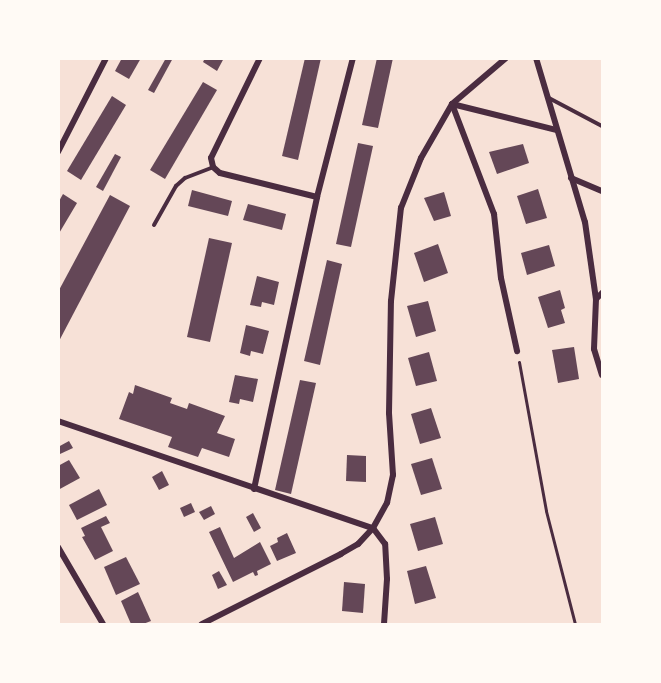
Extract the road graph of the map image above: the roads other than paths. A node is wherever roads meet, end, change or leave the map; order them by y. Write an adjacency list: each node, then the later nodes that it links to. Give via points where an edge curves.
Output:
1 (106, 58): 10 (street)
2 (260, 58): 11 (street, via 211,158)
3 (353, 58): 14 (street)
4 (506, 58): 7 (street)
5 (536, 58): 6 (street)
6 (546, 97): 8 (lane); 9 (street)
7 (452, 104): 9 (street); 18 (street, via 494,214 501,278); 22 (street, via 421,159 401,208 391,301 389,412 393,476 387,503)
8 (603, 126)
9 (556, 130): 12 (street)
10 (58, 152)
11 (213, 167): 14 (street, via 220,173); 15 (lane, via 185,178 176,186)
12 (571, 178): 13 (street); 17 (street, via 585,222)
13 (603, 191)
14 (317, 197): 21 (street)
15 (154, 225)
16 (603, 293): 17 (street)
17 (596, 298): 19 (street, via 594,350)
18 (517, 351)
19 (603, 375)
20 (58, 422): 21 (street)
21 (254, 489): 22 (street, via 359,520)
22 (373, 528): 25 (street, via 341,554); 26 (street, via 385,544)
23 (58, 547): 24 (street)
24 (103, 624)
25 (202, 624)
26 (384, 624)

